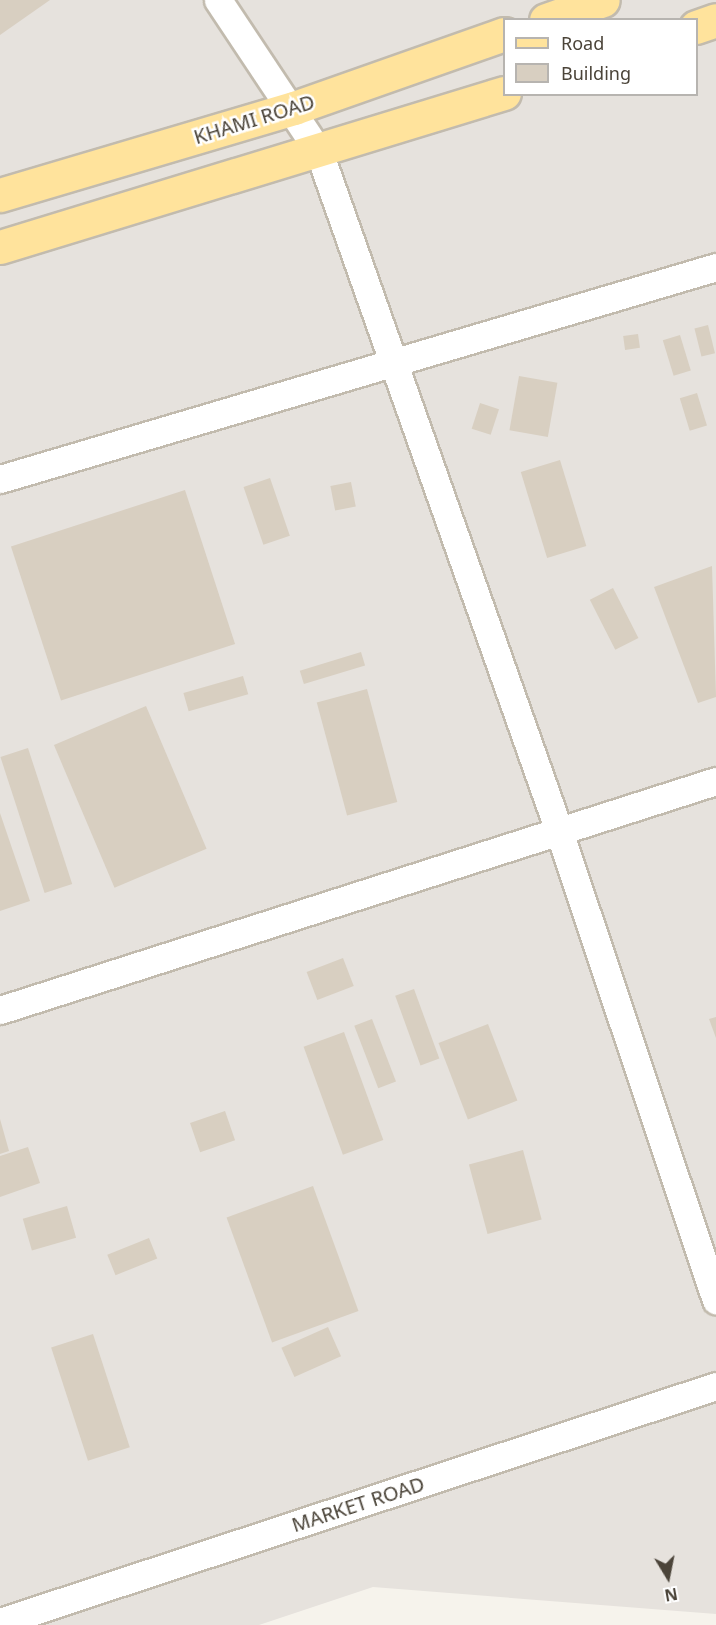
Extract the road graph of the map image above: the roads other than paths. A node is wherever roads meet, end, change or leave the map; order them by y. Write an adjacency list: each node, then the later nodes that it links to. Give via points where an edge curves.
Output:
1 (218, 0): 8 (street)
2 (603, 0): 3 (main road)
3 (552, 18)
4 (716, 20): 5 (main road)
5 (698, 26)
6 (503, 34): 8 (main road, KHAMI ROAD)
7 (503, 93): 9 (main road)
8 (294, 108): 9 (street); 10 (main road, KHAMI ROAD)
9 (319, 152): 11 (main road); 13 (street)
10 (0, 195)
11 (0, 246)
12 (716, 267): 13 (street)
13 (395, 362): 14 (street); 16 (street)
14 (0, 479)
15 (716, 782): 16 (street)
16 (559, 831): 17 (street); 18 (street)
17 (0, 1010)
18 (716, 1300)
19 (716, 1386): 20 (street, MARKET ROAD)
20 (0, 1622)

